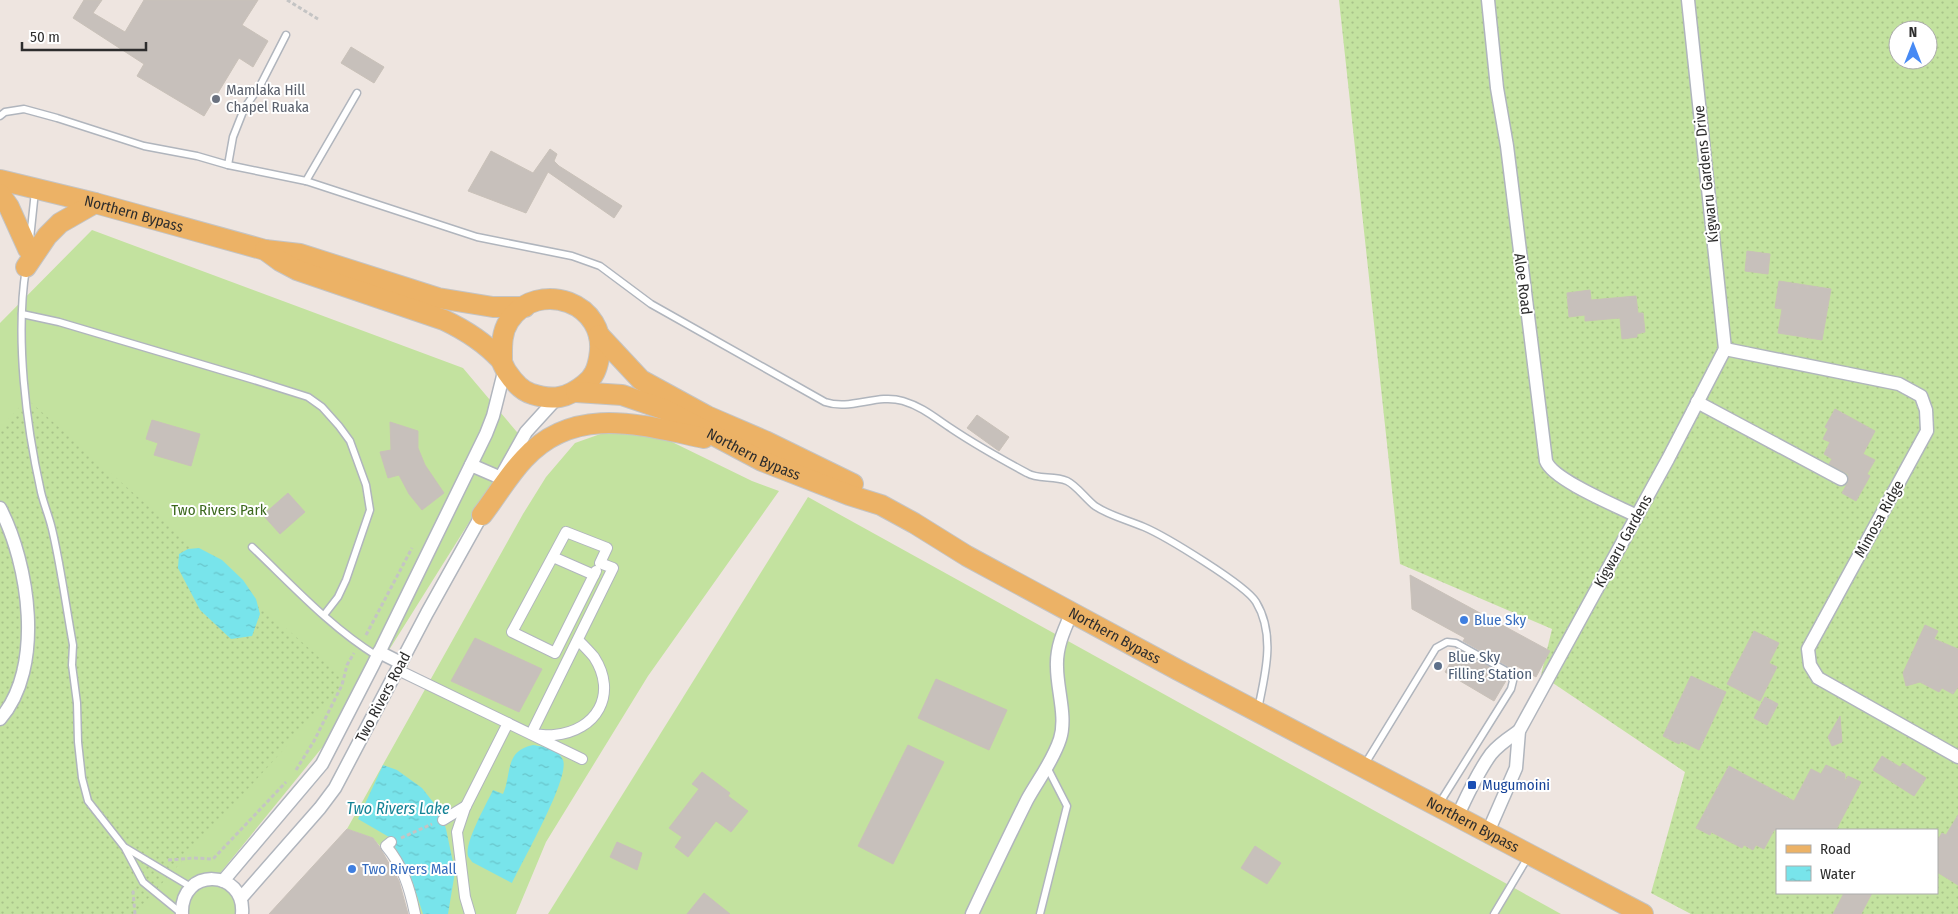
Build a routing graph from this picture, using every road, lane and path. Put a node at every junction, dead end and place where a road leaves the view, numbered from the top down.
1 (287, 0) edge
2 (1488, 0) edge
3 (1688, 0) edge
4 (318, 19) dead end
5 (286, 34) dead end
6 (357, 92) dead end
7 (0, 116) edge
8 (228, 165) junction
9 (0, 180) edge
10 (306, 181) junction
11 (36, 188) junction
12 (0, 194) edge
13 (95, 203) junction
14 (265, 250) junction
15 (27, 258) junction
16 (525, 307) junction
17 (22, 314) junction
18 (599, 335) junction
19 (1725, 349) junction
20 (503, 365) junction
21 (576, 392) junction
22 (557, 398) junction
23 (1697, 402) junction
24 (724, 442) junction
25 (471, 465) junction
26 (501, 478) junction
27 (1841, 478) dead end
28 (881, 505) junction
29 (0, 508) edge
30 (482, 515) junction
31 (1637, 516) junction
32 (417, 540) dead end
33 (252, 547) dead end
34 (552, 557) junction
35 (600, 563) junction
36 (594, 575) junction
37 (1072, 612) junction
38 (324, 615) junction
39 (578, 640) junction
40 (360, 645) junction
41 (378, 654) junction
42 (399, 666) junction
43 (1257, 711) junction
44 (0, 719) edge
45 (508, 723) junction
46 (1519, 731) junction
47 (531, 734) junction
48 (1958, 757) edge
49 (582, 759) dead end
50 (1046, 766) junction
51 (1363, 768) junction
52 (294, 773) dead end
53 (287, 780) dead end
54 (466, 806) junction
55 (1438, 807) junction
56 (1457, 818) junction
57 (443, 820) joint
58 (1488, 832) junction
59 (392, 842) joint
60 (125, 848) junction
61 (1530, 854) junction
62 (159, 867) junction
63 (223, 881) junction
64 (143, 882) junction
65 (191, 887) junction
66 (241, 898) junction
67 (135, 914) edge
68 (182, 914) edge
69 (242, 914) edge
70 (415, 914) edge
71 (470, 914) edge
72 (972, 914) edge
73 (1040, 914) edge
74 (1494, 914) edge
75 (1642, 914) edge

1 - 4 path
2 - 31 street, Aloe Road
3 - 19 street, Kigwaru Gardens Drive
5 - 8 lane
6 - 10 lane
7 - 8 lane
8 - 10 lane
9 - 11 main road, Northern Bypass
10 - 43 lane
11 - 13 main road, Northern Bypass
11 - 15 lane
12 - 15 main road
13 - 14 main road, Northern Bypass
13 - 15 main road
14 - 16 main road, Northern Bypass
14 - 20 main road, Northern Bypass
15 - 17 lane
16 - 18 main road, Northern Bypass
16 - 20 main road, Northern Bypass
17 - 38 lane
17 - 60 lane
18 - 21 main road, Northern Bypass
18 - 28 main road
19 - 23 street, Kigwaru Gardens
19 - 48 street, Mimosa Ridge
20 - 22 main road, Northern Bypass
20 - 25 street, Two Rivers Road
21 - 22 main road, Northern Bypass
21 - 24 main road, Northern Bypass
22 - 26 street, Two Rivers Road
23 - 27 street
23 - 31 street, Kigwaru Gardens
24 - 28 main road, Northern Bypass
24 - 30 main road
25 - 26 street
25 - 41 street, Two Rivers Road
26 - 30 street, Two Rivers Road
28 - 37 main road, Northern Bypass
29 - 44 street
30 - 42 street, Two Rivers Road
31 - 46 street, Kigwaru Gardens
32 - 40 path
33 - 38 lane
34 - 35 street
34 - 36 street
34 - 36 street
35 - 36 street
35 - 39 street
37 - 43 main road, Northern Bypass
37 - 50 street
38 - 40 lane
39 - 47 street
39 - 47 street
40 - 41 lane
40 - 52 path
41 - 42 street
41 - 63 street, Two Rivers Road
42 - 45 street
42 - 66 street, Two Rivers Road
43 - 51 main road, Northern Bypass
45 - 47 street
45 - 54 street
46 - 56 street, Kigwaru Gardens
46 - 58 street, Kigwaru Gardens
47 - 49 street
50 - 72 street
50 - 73 lane
51 - 55 main road, Northern Bypass
51 - 55 lane
53 - 62 path
54 - 57 street
54 - 71 street
55 - 56 main road, Northern Bypass
56 - 58 main road, Northern Bypass
57 - 59 path
58 - 61 main road, Northern Bypass
59 - 70 street
60 - 62 lane
60 - 64 lane
61 - 74 lane
61 - 75 main road, Northern Bypass
62 - 65 lane
63 - 65 street
63 - 66 street
64 - 67 path
64 - 68 lane
65 - 68 street
66 - 69 street

